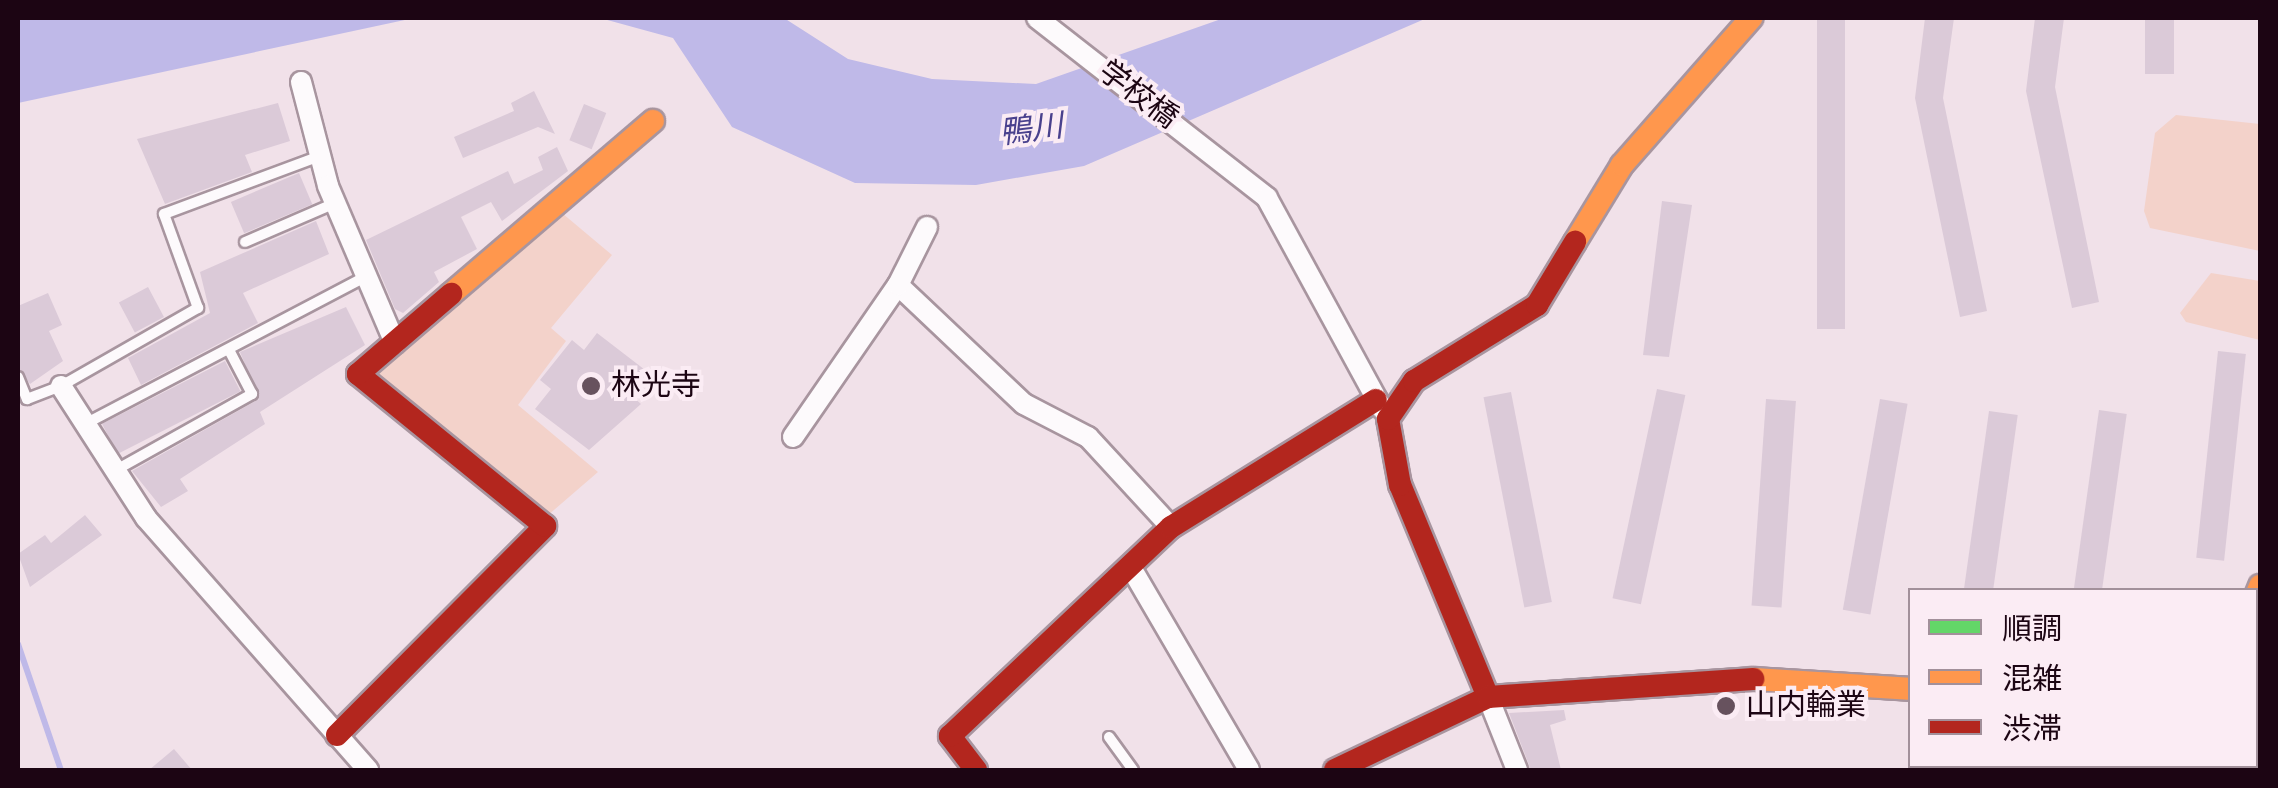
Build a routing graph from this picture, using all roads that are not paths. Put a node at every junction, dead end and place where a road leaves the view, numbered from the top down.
1 (1751, 18) edge
2 (1045, 24) edge
3 (301, 82) dead end
4 (654, 121) dead end
5 (320, 156) junction
6 (335, 203) junction
7 (926, 227) dead end
8 (245, 242) dead end
9 (363, 278) junction
10 (898, 284) junction
11 (395, 343) junction
12 (228, 350) junction
13 (18, 378) edge
14 (61, 386) junction
15 (1382, 410) junction
16 (84, 425) junction
17 (793, 436) dead end
18 (115, 471) junction
19 (1171, 527) junction
20 (1130, 566) junction
21 (1908, 689) edge
22 (1488, 696) junction
23 (337, 735) junction
24 (1109, 737) dead end
25 (368, 770) edge
26 (976, 770) edge
27 (1133, 770) edge
28 (1249, 770) edge
29 (1335, 770) edge
30 (1517, 770) edge

1 - 15 street
2 - 15 street, 学校橋
3 - 5 street
4 - 11 street
5 - 6 street
5 - 14 lane
6 - 8 lane
6 - 9 street
7 - 10 street
9 - 11 street
9 - 12 lane
10 - 17 street
10 - 19 street
11 - 23 street
12 - 16 lane
12 - 18 lane
13 - 14 lane
14 - 16 street
15 - 19 street
15 - 22 street
16 - 18 street
18 - 23 street
19 - 20 street
20 - 26 street
20 - 28 street
21 - 22 street
22 - 29 street
22 - 30 street
23 - 25 street
24 - 27 lane

